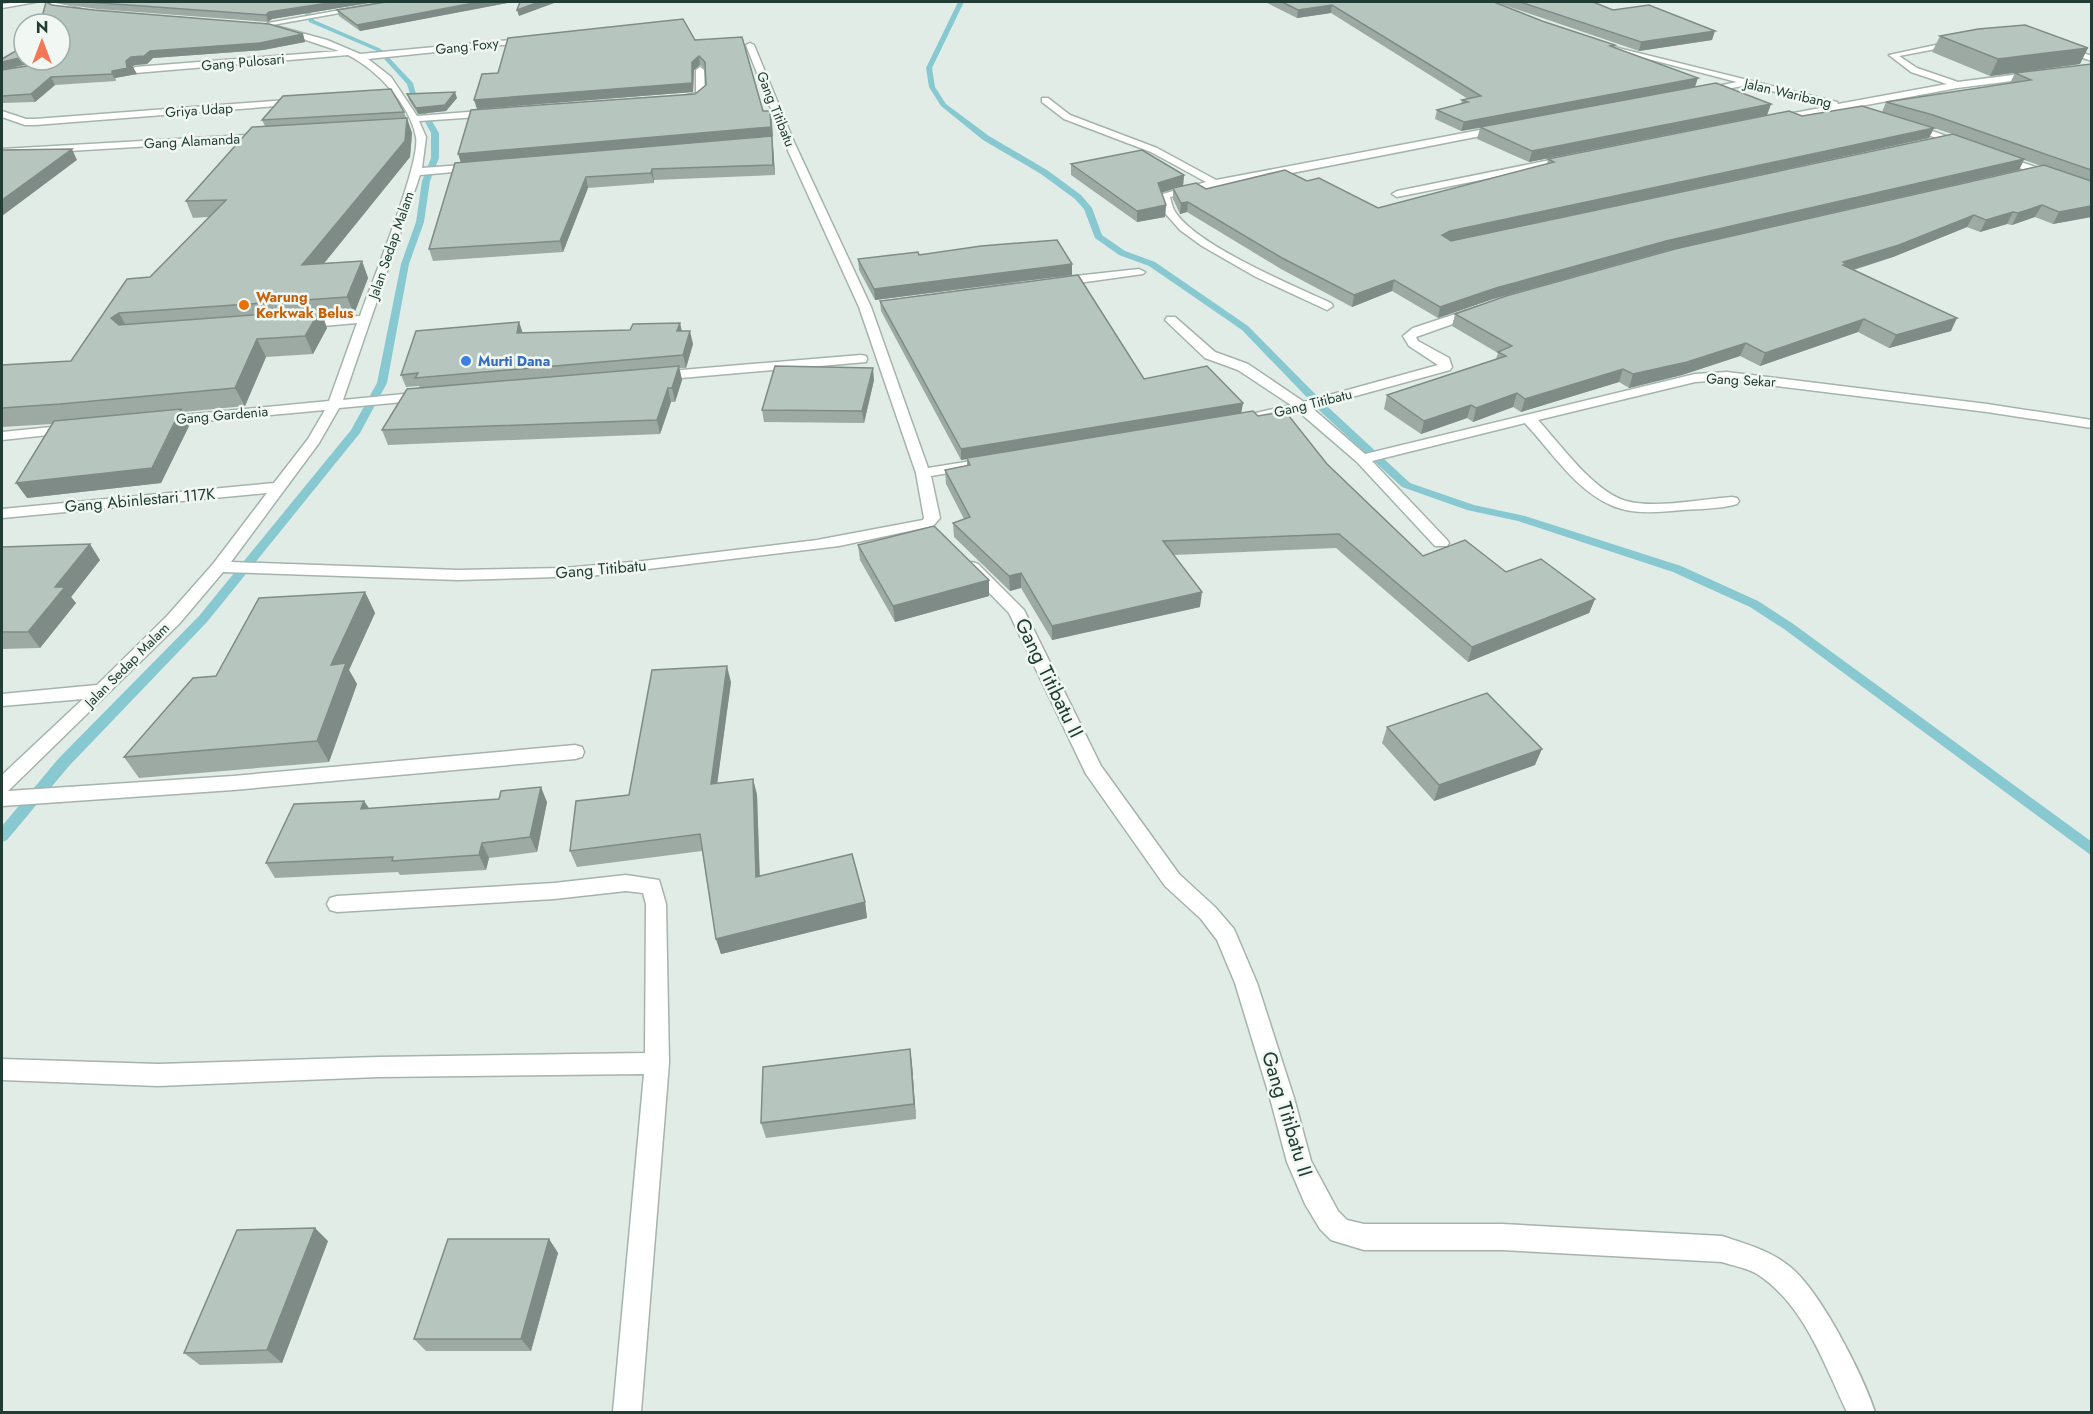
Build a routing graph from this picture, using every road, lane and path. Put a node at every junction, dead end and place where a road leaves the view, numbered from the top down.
1 (32, 2) edge
2 (397, 2) edge
3 (2, 6) edge
4 (55, 8) edge
5 (89, 12) edge
6 (540, 39) edge
7 (1974, 40) edge
8 (2048, 43) edge
9 (1596, 44) edge
10 (750, 45) dead end
11 (355, 55) junction
12 (2091, 59) edge
13 (135, 70) edge
14 (699, 70) edge
15 (2047, 74) edge
16 (1746, 83) junction
17 (1957, 85) junction
18 (1689, 94) edge
19 (678, 99) edge
20 (1045, 100) dead end
21 (316, 101) edge
22 (1839, 105) junction
23 (499, 112) edge
24 (2, 114) edge
25 (1871, 114) edge
26 (1761, 122) edge
27 (414, 123) junction
28 (1903, 123) edge
29 (1516, 127) edge
30 (275, 136) edge
31 (1947, 138) junction
32 (1930, 144) edge
33 (2, 152) edge
34 (1573, 159) edge
35 (487, 166) edge
36 (425, 171) junction
37 (2038, 171) junction
38 (2017, 177) edge
39 (1215, 183) junction
40 (2091, 190) edge
41 (1397, 194) dead end
42 (1139, 272) dead end
43 (1048, 283) edge
44 (1327, 306) dead end
45 (1488, 308) edge
46 (364, 319) junction
47 (1171, 320) dead end
48 (288, 325) edge
49 (861, 359) dead end
50 (642, 378) edge
51 (436, 395) edge
52 (335, 404) junction
53 (1306, 405) junction
54 (1529, 419) junction
55 (1236, 421) edge
56 (144, 422) edge
57 (2091, 424) edge
58 (85, 428) edge
59 (2, 436) edge
60 (1370, 457) junction
61 (1001, 460) edge
62 (923, 473) junction
63 (279, 487) junction
64 (1732, 501) dead end
65 (2, 513) edge
66 (944, 539) junction
67 (1441, 543) dead end
68 (219, 567) junction
69 (102, 691) junction
70 (2, 700) edge
71 (575, 752) dead end
72 (6, 795) edge
73 (337, 903) dead end
74 (657, 1063) junction
75 (2, 1070) edge
76 (627, 1413) edge
77 (1861, 1413) edge

1 - 3 street
2 - 11 street
4 - 5 street
6 - 11 street, Gang Foxy
7 - 17 street
8 - 12 street
9 - 16 street, Jalan Waribang
10 - 62 street, Gang Titibatu
11 - 13 street, Gang Pulosari
11 - 27 street
14 - 19 street
15 - 17 street
16 - 18 street
16 - 22 street, Jalan Waribang
17 - 22 street
20 - 39 street
21 - 24 street, Griya Udap
22 - 25 street, Jalan Waribang
22 - 26 street
23 - 27 street
27 - 36 street, Jalan Sedap Malam
28 - 31 street
29 - 39 street
30 - 33 street, Gang Alamanda
31 - 32 street
31 - 37 street
34 - 41 street
35 - 36 street
36 - 46 street, Jalan Sedap Malam
37 - 38 street
37 - 40 street
39 - 44 street
42 - 43 street
45 - 53 street, Gang Titibatu
46 - 48 street
46 - 52 street, Jalan Sedap Malam
47 - 53 street
49 - 50 street
51 - 52 street, Gang Gardenia
52 - 56 street, Gang Gardenia
52 - 63 street, Jalan Sedap Malam
53 - 55 street, Gang Titibatu
53 - 60 street
54 - 57 street, Gang Sekar
54 - 60 street, Gang Sekar
54 - 64 street
58 - 59 street
60 - 67 street
61 - 62 street
62 - 66 street, Gang Titibatu
63 - 65 street, Gang Abinlestari 117K
63 - 68 street, Jalan Sedap Malam
66 - 68 street, Gang Titibatu
66 - 77 street, Gang Titibatu II
68 - 69 street, Jalan Sedap Malam
69 - 70 street
69 - 72 street, Jalan Sedap Malam
71 - 72 street
73 - 74 street
74 - 75 street
74 - 76 street

